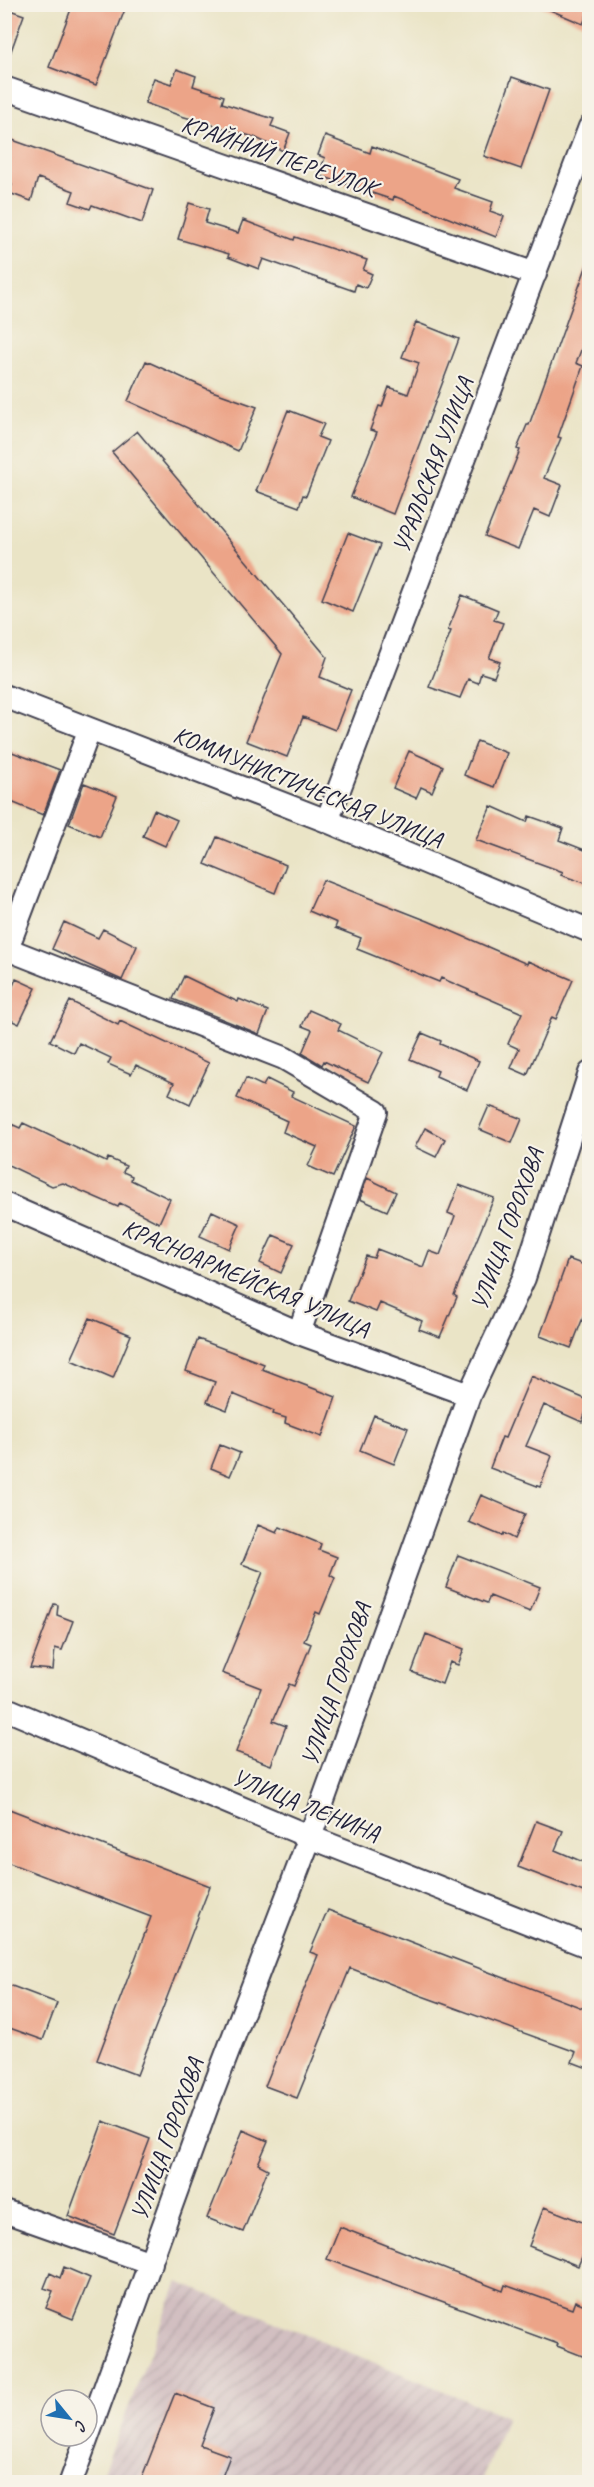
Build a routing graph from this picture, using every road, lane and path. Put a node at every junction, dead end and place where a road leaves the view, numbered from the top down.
1 (4, 88) edge
2 (590, 127) edge
3 (535, 274) junction
4 (4, 696) edge
5 (89, 730) junction
6 (327, 821) junction
7 (590, 931) edge
8 (590, 1073) edge
9 (4, 1204) edge
10 (299, 1333) junction
11 (469, 1395) junction
12 (4, 1708) edge
13 (310, 1837) junction
14 (588, 1941) edge
15 (4, 2211) edge
16 (151, 2263) junction
17 (71, 2482) edge

1 - 3 street, КРАЙНИЙ ПЕРЕУЛОК
2 - 3 street, УРАЛЬСКАЯ УЛИЦА
3 - 6 street, УРАЛЬСКАЯ УЛИЦА
4 - 5 street, КОММУНИСТИЧЕСКАЯ УЛИЦА
5 - 6 street, КОММУНИСТИЧЕСКАЯ УЛИЦА
5 - 10 street
6 - 7 street, КОММУНИСТИЧЕСКАЯ УЛИЦА
8 - 11 street, УЛИЦА ГОРОХОВА
9 - 10 street, КРАСНОАРМЕЙСКАЯ УЛИЦА
10 - 11 street, КРАСНОАРМЕЙСКАЯ УЛИЦА
11 - 13 street, УЛИЦА ГОРОХОВА
12 - 13 street, УЛИЦА ЛЕНИНА
13 - 14 street, УЛИЦА ЛЕНИНА
13 - 16 street, УЛИЦА ГОРОХОВА
15 - 16 street
16 - 17 street, УЛИЦА ГОРОХОВА

